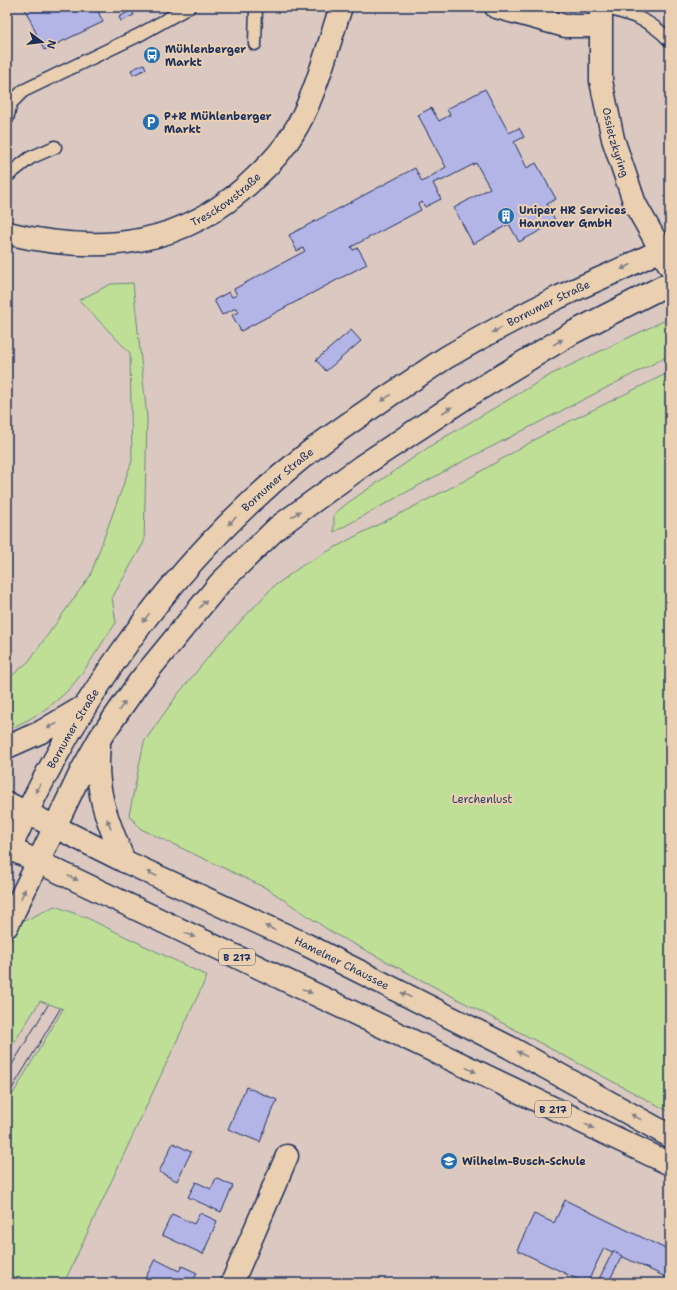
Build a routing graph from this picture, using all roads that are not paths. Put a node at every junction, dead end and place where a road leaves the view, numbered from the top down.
1 (189, 7) edge
2 (256, 7) edge
3 (340, 7) edge
4 (496, 7) edge
5 (601, 13) edge
6 (670, 41) edge
7 (255, 44) dead end
8 (7, 119) edge
9 (55, 147) dead end
10 (7, 176) edge
11 (7, 233) edge
12 (667, 254) edge
13 (670, 283) edge
14 (85, 706) junction
15 (100, 738) junction
16 (7, 747) edge
17 (16, 808) edge
18 (54, 827) junction
19 (8, 851) edge
20 (124, 861) junction
21 (38, 862) junction
22 (7, 926) edge
23 (670, 1136) edge
24 (287, 1156) dead end
25 (670, 1164) edge
26 (232, 1283) edge

1 - 8 lane
2 - 7 lane
3 - 11 main road, Tresckowstraße
4 - 5 main road
5 - 6 lane
5 - 12 main road, Ossietzkyring
9 - 10 lane
12 -> 14 main road, Bornumer Straße
15 -> 13 main road
14 -> 16 main road
14 -> 17 main road, Bornumer Straße
15 - 18 main road
20 -> 15 main road
17 - 18 main road, Hamelner Chaussee
17 - 19 main road, Bornumer Straße
18 - 20 main road, Hamelner Chaussee
18 - 21 main road
19 - 21 main road, B 217
23 -> 20 main road, Hamelner Chaussee
22 -> 21 main road
21 -> 25 main road, B 217
24 - 26 main road

